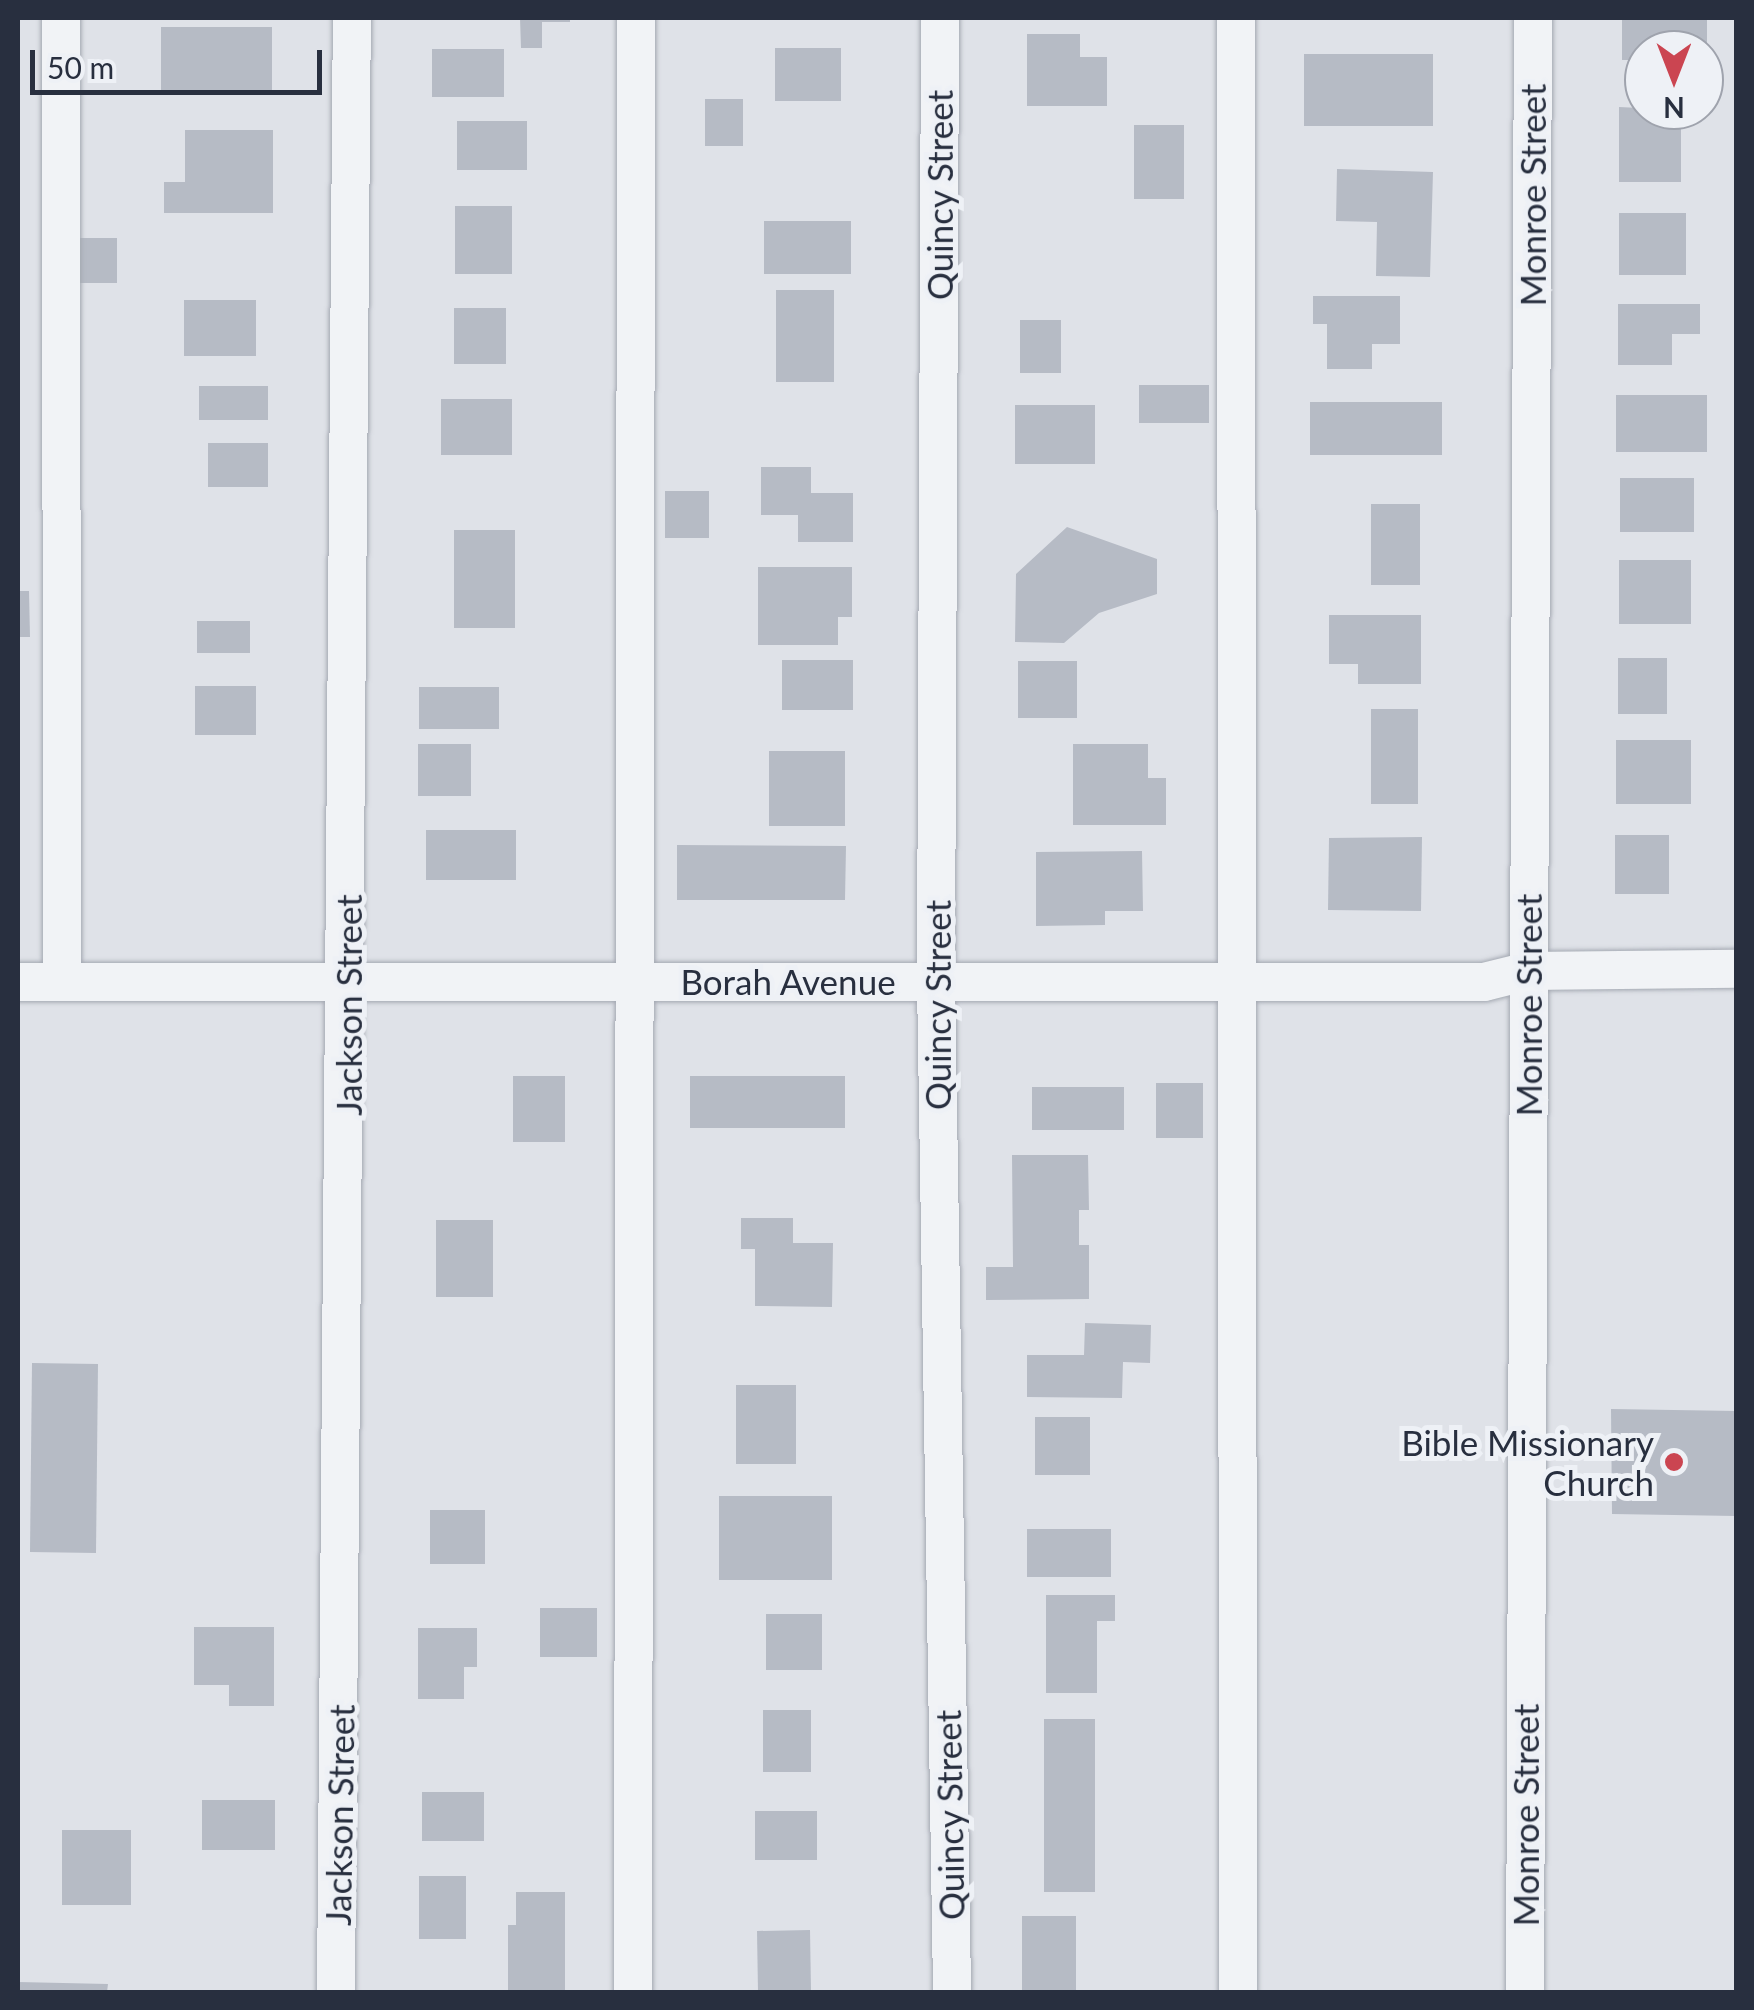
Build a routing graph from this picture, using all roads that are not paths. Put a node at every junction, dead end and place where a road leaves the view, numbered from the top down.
1 (62, 18) edge
2 (352, 18) edge
3 (636, 18) edge
4 (940, 18) edge
5 (1236, 18) edge
6 (1533, 18) edge
7 (1736, 969) edge
8 (1528, 971) junction
9 (639, 981) junction
10 (936, 981) junction
11 (1237, 981) junction
12 (18, 982) edge
13 (62, 982) junction
14 (349, 982) junction
15 (336, 1992) edge
16 (633, 1992) edge
17 (952, 1992) edge
18 (1238, 1992) edge
19 (1525, 1992) edge

1 - 13 street
2 - 14 street, Jackson Street
3 - 9 street
4 - 10 street, Quincy Street
5 - 11 street
6 - 8 street, Monroe Street
7 - 8 street, Borah Avenue
8 - 11 street, Borah Avenue
8 - 19 street, Monroe Street
9 - 10 street, Borah Avenue
9 - 14 street, Borah Avenue
9 - 16 street
10 - 11 street, Borah Avenue
10 - 17 street, Quincy Street
11 - 18 street
12 - 13 street, Borah Avenue
13 - 14 street, Borah Avenue
14 - 15 street, Jackson Street

